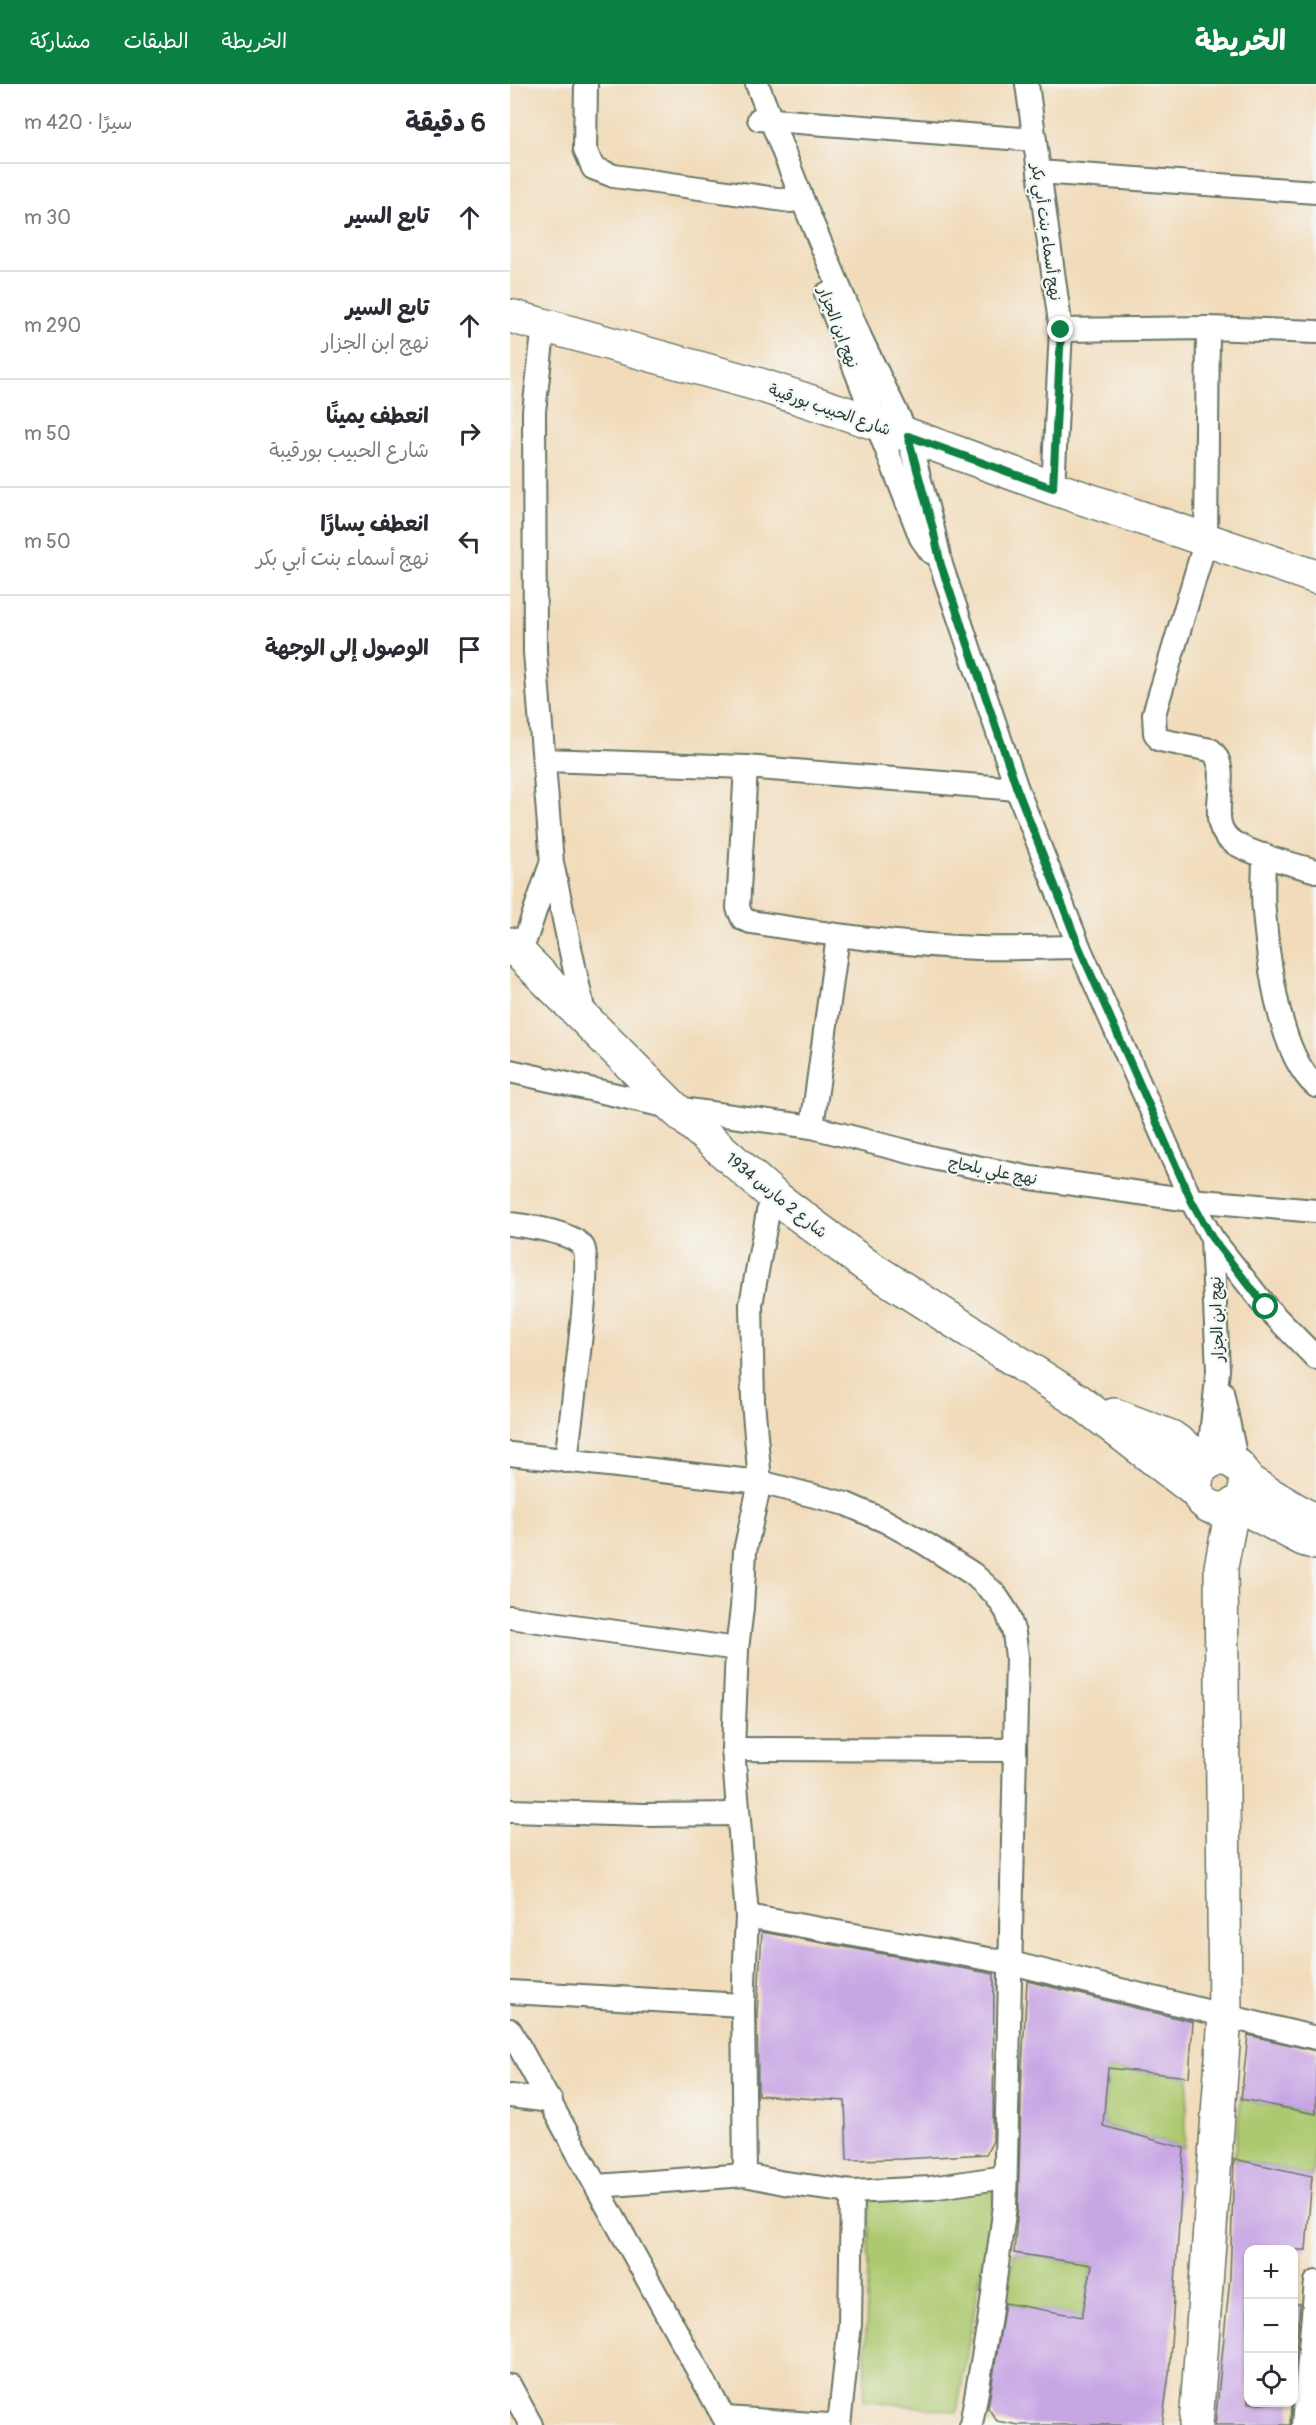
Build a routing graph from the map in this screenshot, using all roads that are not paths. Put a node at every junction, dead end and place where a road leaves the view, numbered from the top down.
1 (586, 84) edge
2 (745, 84) edge
3 (757, 84) edge
4 (1027, 84) edge
5 (764, 118) junction
6 (1035, 140) junction
7 (1039, 172) junction
8 (1316, 192) edge
9 (796, 200) junction
10 (510, 316) edge
11 (544, 325) junction
12 (1208, 328) junction
13 (1061, 330) junction
14 (1316, 332) edge
15 (875, 423) junction
16 (908, 436) junction
17 (1053, 488) junction
18 (1206, 540) junction
19 (941, 565) junction
20 (1316, 577) edge
21 (544, 760) junction
22 (746, 767) junction
23 (1017, 789) junction
24 (1264, 855) junction
25 (552, 863) junction
26 (1316, 871) edge
27 (838, 936) junction
28 (1079, 947) junction
29 (515, 950) edge
30 (585, 1021) junction
31 (510, 1071) edge
32 (1316, 1086) edge
33 (674, 1108) junction
34 (812, 1127) junction
35 (775, 1197) junction
36 (1191, 1200) junction
37 (1316, 1211) edge
38 (510, 1224) edge
39 (1212, 1238) junction
40 (1316, 1358) edge
41 (510, 1454) edge
42 (566, 1461) junction
43 (760, 1482) junction
44 (1223, 1487) junction
45 (1316, 1522) edge
46 (1316, 1543) edge
47 (510, 1617) edge
48 (737, 1649) junction
49 (733, 1749) junction
50 (1015, 1750) junction
51 (510, 1811) edge
52 (737, 1814) junction
53 (747, 1916) junction
54 (1011, 1963) junction
55 (510, 1992) edge
56 (743, 2006) junction
57 (1225, 2016) junction
58 (510, 2030) edge
59 (1316, 2038) edge
60 (510, 2096) edge
61 (551, 2101) junction
62 (745, 2175) junction
63 (1005, 2177) junction
64 (597, 2186) junction
65 (852, 2192) junction
66 (1316, 2282) edge
67 (510, 2386) edge
68 (727, 2422) edge
69 (531, 2425) edge
70 (828, 2425) edge
71 (839, 2425) edge
72 (971, 2425) edge
73 (1196, 2425) edge
74 (1303, 2425) edge

1 - 9 street
2 - 5 street, نهج ابن الجزار
3 - 5 street, نهج ابن الجزار
4 - 6 street, نهج أسماء بنت أبي بكر
5 - 6 street
5 - 9 street, نهج ابن الجزار
6 - 7 street, نهج أسماء بنت أبي بكر
7 - 8 street
7 - 13 street, نهج أسماء بنت أبي بكر
9 - 15 street, نهج ابن الجزار
9 - 16 street, نهج ابن الجزار
10 - 11 street, شارع الحبيب بورقيبة
11 - 15 street, شارع الحبيب بورقيبة
11 - 21 street
12 - 13 street
12 - 14 street
12 - 18 street
13 - 17 street, نهج أسماء بنت أبي بكر
15 - 16 street, شارع الحبيب بورقيبة
15 - 19 street, نهج ابن الجزار
16 - 17 street, شارع الحبيب بورقيبة
16 - 19 street, نهج ابن الجزار
17 - 18 street, شارع الحبيب بورقيبة
18 - 20 street, شارع الحبيب بورقيبة
18 - 24 street
19 - 23 street, نهج ابن الجزار
21 - 22 street
21 - 25 street
22 - 23 street
22 - 27 street
23 - 28 street, نهج ابن الجزار
24 - 26 street
24 - 32 street
25 - 29 street
25 - 30 street
27 - 28 street
27 - 34 street
28 - 36 street, نهج ابن الجزار
29 - 30 street, شارع 2 مارس 1934
30 - 33 street, شارع 2 مارس 1934
31 - 33 street, نهج علي بلحاج
33 - 34 street, نهج علي بلحاج
33 - 35 street, شارع 2 مارس 1934
34 - 36 street, نهج علي بلحاج
35 - 43 street
35 - 44 street, شارع 2 مارس 1934
36 - 37 street, نهج علي بلحاج
36 - 39 street, نهج ابن الجزار
38 - 42 street
39 - 40 street
39 - 44 street, نهج ابن الجزار
41 - 42 street
42 - 43 street
43 - 48 street
43 - 50 street
44 - 45 street, شارع 2 مارس 1934
44 - 46 street, شارع 2 مارس 1934
44 - 57 street
47 - 48 street
48 - 49 street
49 - 50 street
49 - 52 street
50 - 54 street
51 - 52 street
52 - 53 street
53 - 54 street
53 - 56 street
54 - 57 street
54 - 63 street
55 - 56 street
56 - 62 street
57 - 59 street
57 - 73 street
58 - 61 street
60 - 61 street
61 - 64 street
62 - 64 street
62 - 65 street
63 - 65 street
63 - 72 street
64 - 68 street
65 - 71 street
66 - 74 street
67 - 69 street
68 - 70 street

